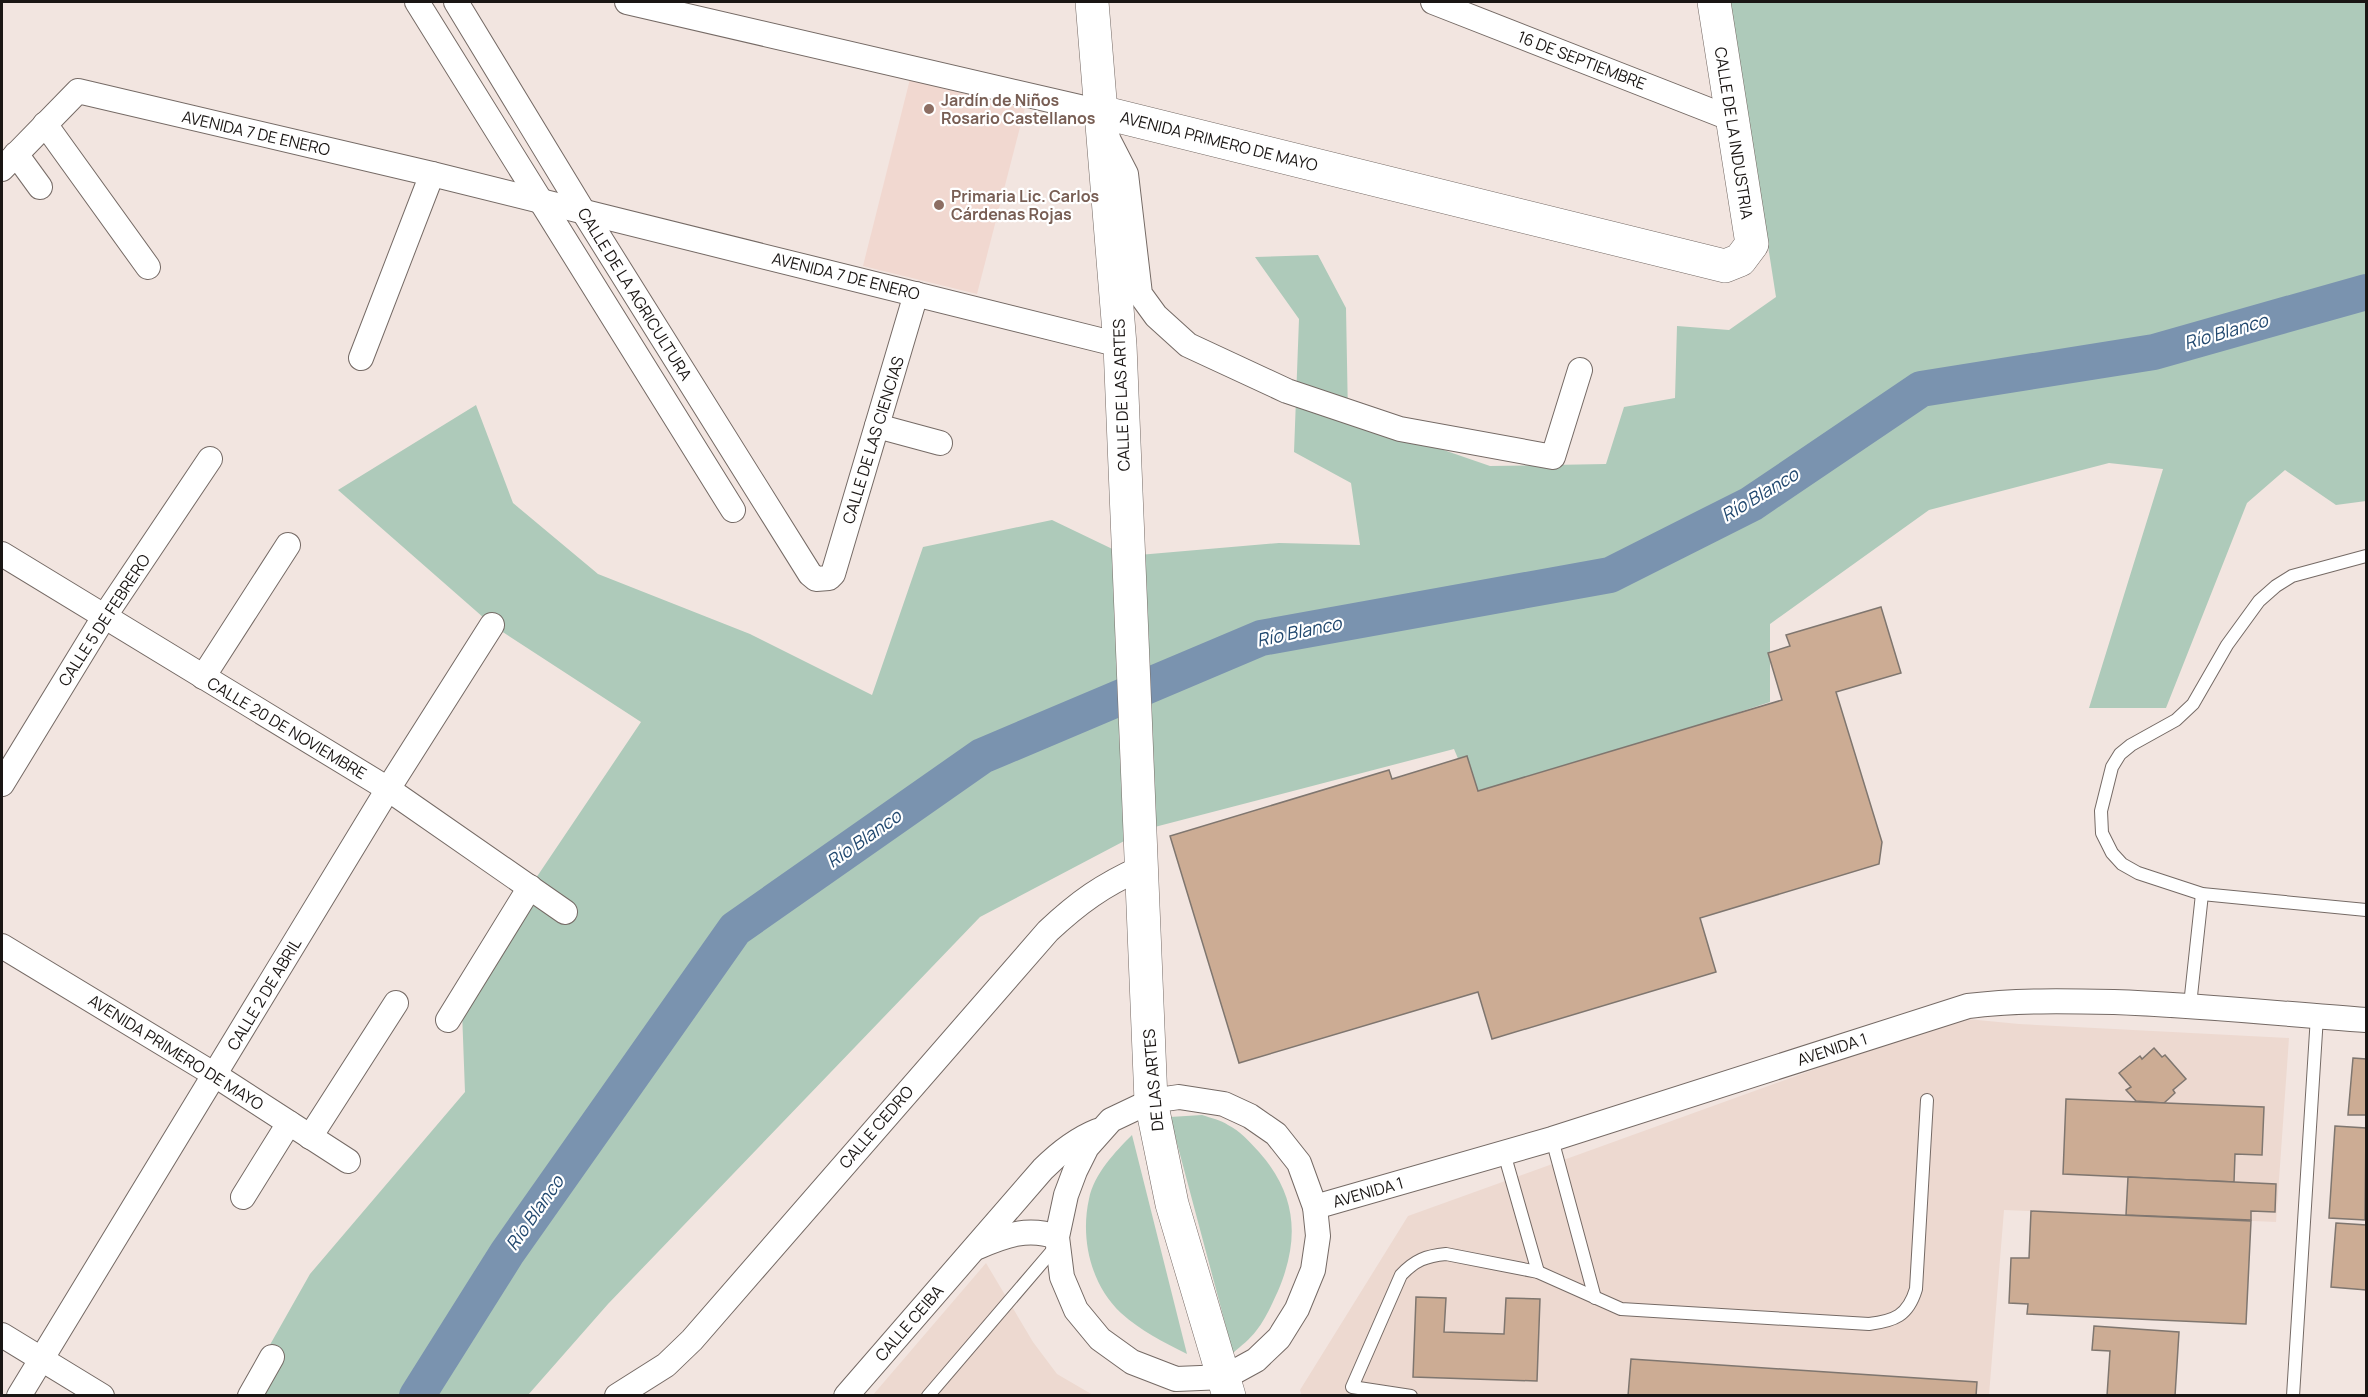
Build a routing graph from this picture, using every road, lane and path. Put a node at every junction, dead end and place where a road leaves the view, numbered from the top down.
1 (417, 2) edge
2 (456, 2) edge
3 (627, 2) edge
4 (1092, 2) edge
5 (1433, 2) edge
6 (1714, 2) edge
7 (1732, 119) junction
8 (1102, 121) junction
9 (45, 124) junction
10 (9, 161) edge
11 (432, 174) junction
12 (40, 187) dead end
13 (562, 206) junction
14 (1740, 260) joint
15 (148, 267) dead end
16 (916, 294) junction
17 (1120, 345) junction
18 (361, 358) dead end
19 (1580, 370) dead end
20 (877, 426) junction
21 (940, 443) dead end
22 (210, 459) dead end
23 (733, 510) dead end
24 (288, 545) dead end
25 (2, 554) edge
26 (2367, 556) edge
27 (822, 580) joint
28 (104, 617) junction
29 (492, 626) dead end
30 (203, 677) junction
31 (2, 784) edge
32 (388, 789) junction
33 (1138, 790) joint
34 (1141, 868) junction
35 (530, 887) junction
36 (2202, 894) junction
37 (2367, 910) edge
38 (565, 912) dead end
39 (2, 946) edge
40 (396, 1003) dead end
41 (2190, 1005) junction
42 (2317, 1016) junction
43 (448, 1020) dead end
44 (2367, 1020) edge
45 (215, 1075) junction
46 (1927, 1100) dead end
47 (1151, 1101) junction
48 (289, 1123) junction
49 (1103, 1128) junction
50 (310, 1137) junction
51 (1552, 1139) junction
52 (1504, 1154) junction
53 (348, 1161) dead end
54 (243, 1197) dead end
55 (1315, 1208) junction
56 (1058, 1241) junction
57 (971, 1251) junction
58 (1538, 1272) junction
59 (1595, 1298) junction
60 (2, 1335) edge
61 (272, 1357) dead end
62 (42, 1359) junction
63 (1227, 1386) edge
64 (1352, 1391) edge
65 (19, 1395) edge
66 (102, 1395) edge
67 (250, 1395) edge
68 (617, 1395) edge
69 (846, 1395) edge
70 (928, 1395) edge
71 (1411, 1395) edge
72 (2293, 1395) edge

1 - 13 street, CALLE DE LA AGRICULTURA
2 - 13 street, CALLE DE LA AGRICULTURA
3 - 8 street, AVENIDA PRIMERO DE MAYO
4 - 8 street, CALLE DE LAS ARTES
5 - 7 street, 16 DE SEPTIEMBRE
6 - 7 street, CALLE DE LA INDUSTRIA
7 - 14 street, CALLE DE LA INDUSTRIA
8 - 14 street, AVENIDA PRIMERO DE MAYO
8 - 17 street, CALLE DE LAS ARTES
8 - 19 street
9 - 10 street, AVENIDA 7 DE ENERO
9 - 11 street, AVENIDA 7 DE ENERO
9 - 15 street
10 - 12 street
11 - 13 street, AVENIDA 7 DE ENERO
11 - 18 street
13 - 16 street, AVENIDA 7 DE ENERO
13 - 23 street, CALLE DE LA AGRICULTURA
13 - 27 street, CALLE DE LA AGRICULTURA
16 - 17 street, AVENIDA 7 DE ENERO
16 - 20 street, CALLE DE LAS CIENCIAS
17 - 33 street, CALLE DE LAS ARTES
20 - 21 street
20 - 27 street, CALLE DE LAS CIENCIAS
22 - 28 street, CALLE 5 DE FEBRERO
24 - 30 street
25 - 28 street, CALLE 20 DE NOVIEMBRE
26 - 36 lane
28 - 30 street, CALLE 20 DE NOVIEMBRE
28 - 31 street, CALLE 5 DE FEBRERO
29 - 32 street, CALLE 2 DE ABRIL
30 - 32 street, CALLE 20 DE NOVIEMBRE
32 - 35 street, CALLE 20 DE NOVIEMBRE
32 - 45 street, CALLE 2 DE ABRIL
33 - 34 street, DE LAS ARTES
34 - 47 street, DE LAS ARTES
34 - 68 street, CALLE CEDRO
35 - 38 street, CALLE 20 DE NOVIEMBRE
35 - 43 street
36 - 37 lane
36 - 41 lane
39 - 45 street, AVENIDA PRIMERO DE MAYO
40 - 50 street
41 - 42 street, AVENIDA 1
41 - 51 street, AVENIDA 1
42 - 44 street, AVENIDA 1
42 - 72 lane
45 - 48 street, AVENIDA PRIMERO DE MAYO
45 - 62 street, CALLE 2 DE ABRIL
46 - 59 lane
47 - 49 street
47 - 55 street
47 - 63 street, DE LAS ARTES
48 - 50 street, AVENIDA PRIMERO DE MAYO
48 - 54 street
49 - 56 street
49 - 57 street, CALLE CEIBA
50 - 53 street, AVENIDA PRIMERO DE MAYO
51 - 52 street, AVENIDA 1
51 - 59 lane
52 - 55 street, AVENIDA 1
52 - 58 lane
55 - 63 street
56 - 57 street, CALLE CEIBA
56 - 63 street
56 - 70 lane
57 - 69 street, CALLE CEIBA
58 - 59 lane
58 - 64 lane
60 - 62 street
61 - 67 street
62 - 65 street, CALLE 2 DE ABRIL
62 - 66 street
64 - 71 lane

